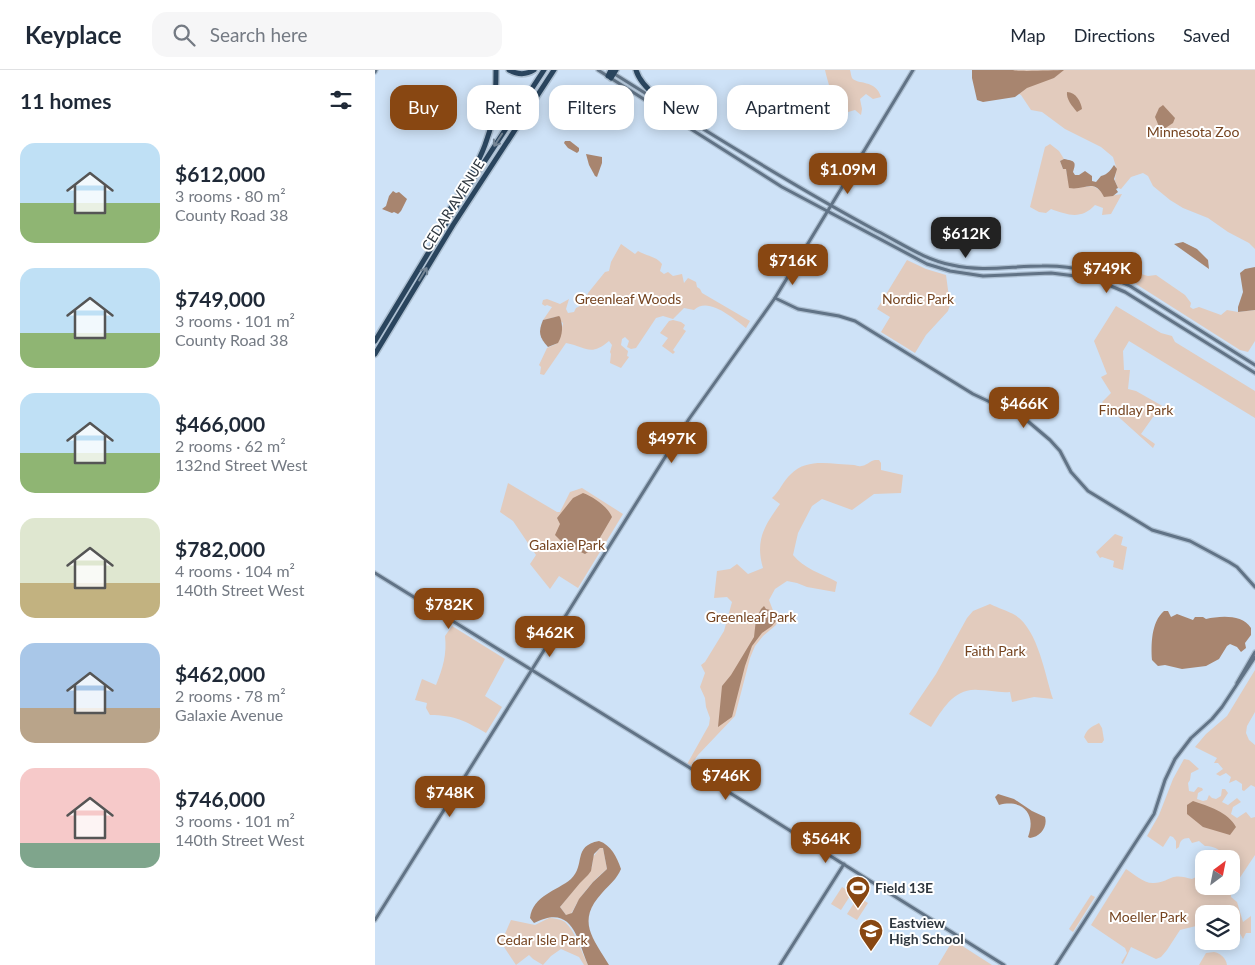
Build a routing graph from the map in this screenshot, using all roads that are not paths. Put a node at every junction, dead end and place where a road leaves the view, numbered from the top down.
1 (496, 70) edge
2 (509, 70) edge
3 (534, 70) edge
4 (544, 70) edge
5 (554, 70) edge
6 (598, 70) edge
7 (636, 70) edge
8 (913, 70) edge
9 (611, 73) edge
10 (644, 85) edge
11 (644, 93) edge
12 (704, 130) edge
13 (831, 206) junction
14 (827, 212) junction
15 (425, 255) junction
16 (775, 298) junction
17 (375, 341) edge
18 (375, 354) edge
19 (1249, 361) junction
20 (1255, 365) edge
21 (1246, 368) junction
22 (1255, 373) edge
23 (375, 574) edge
24 (1255, 588) edge
25 (1255, 652) edge
26 (1255, 657) edge
27 (532, 670) junction
28 (1238, 682) junction
29 (844, 864) junction
30 (375, 920) edge
31 (780, 965) edge
32 (1004, 965) edge
33 (1056, 965) edge

1 - 15 highway
2 - 3 highway
4 -> 15 highway, CEDAR AVENUE
18 -> 5 highway, CEDAR AVENUE
6 - 9 street
7 - 10 highway
8 - 13 street
9 - 11 street
9 - 14 street
12 - 13 street
13 - 14 street
13 - 19 street
14 - 16 street
14 - 21 street
15 - 17 highway, CEDAR AVENUE
16 - 24 street
16 - 27 street
19 - 20 street
19 - 21 street
21 - 22 street
23 - 27 street
25 - 28 street
26 - 28 street
27 - 29 street
27 - 30 street
28 - 33 street
29 - 31 street
29 - 32 street

